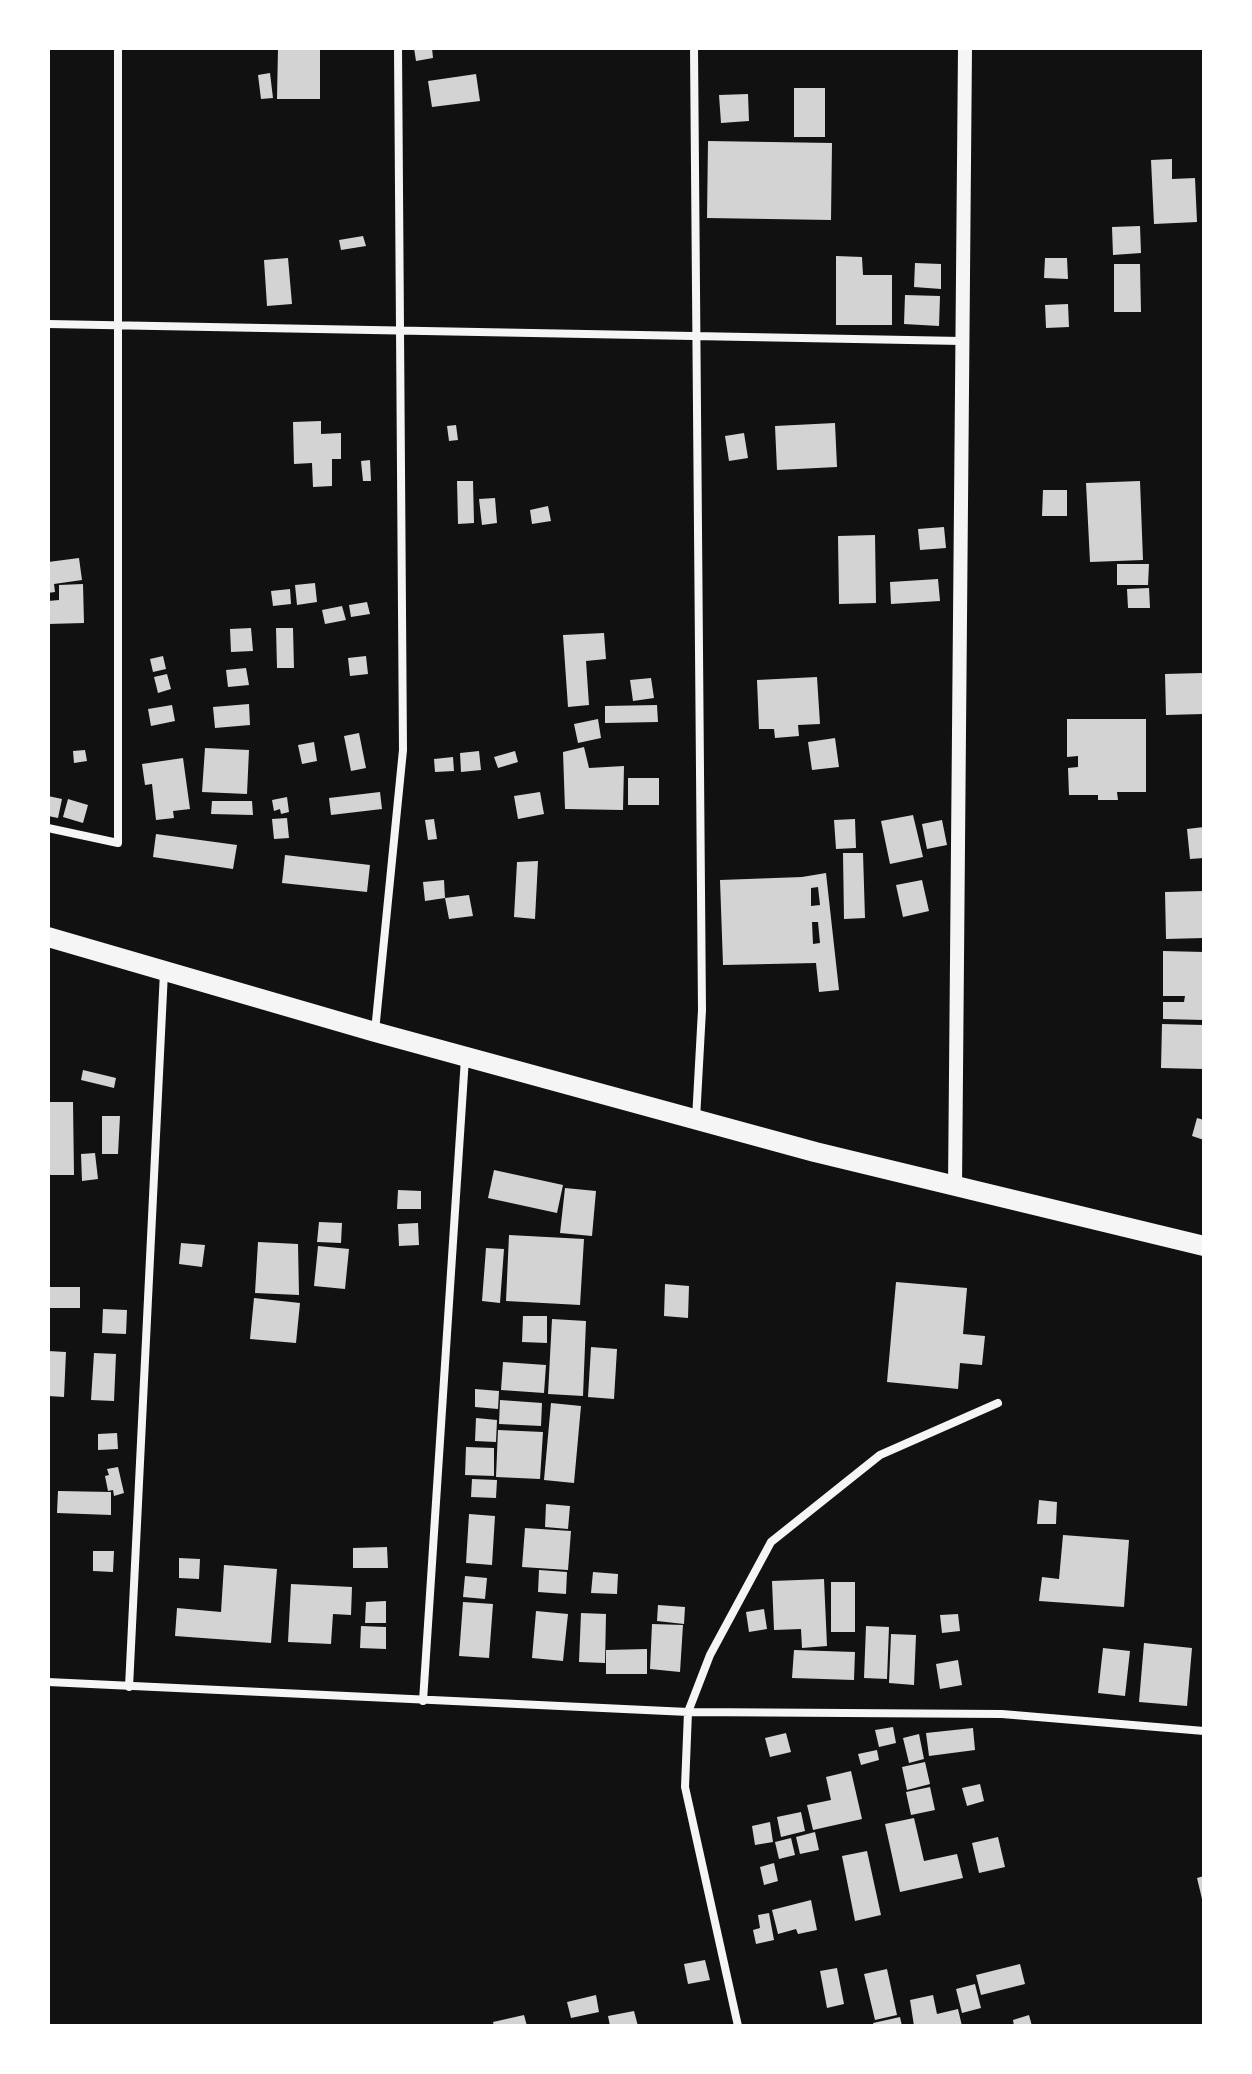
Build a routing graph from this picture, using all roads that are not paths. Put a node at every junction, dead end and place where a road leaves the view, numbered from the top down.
1 (118, 48) edge
2 (398, 48) edge
3 (694, 48) edge
4 (965, 48) edge
5 (48, 324) edge
6 (120, 326) junction
7 (400, 331) junction
8 (697, 336) junction
9 (962, 341) junction
10 (48, 828) edge
11 (48, 937) edge
12 (164, 971) junction
13 (375, 1032) junction
14 (465, 1057) junction
15 (696, 1120) junction
16 (955, 1186) junction
17 (1204, 1246) edge
18 (998, 1403) dead end
19 (48, 1682) edge
20 (129, 1687) junction
21 (423, 1701) junction
22 (688, 1712) junction
23 (1204, 1731) edge
24 (738, 2026) edge

1 - 6 street
2 - 7 street
3 - 8 street
4 - 9 street
5 - 6 street
6 - 7 street
6 - 10 street
7 - 8 street
7 - 13 street
8 - 9 street
8 - 15 street
9 - 16 street
11 - 12 main road
12 - 13 main road
12 - 20 street
13 - 14 main road
14 - 15 main road
14 - 21 street
15 - 16 main road
16 - 17 main road
18 - 22 street
19 - 20 street
20 - 21 street
21 - 22 street
22 - 23 street
22 - 24 street

